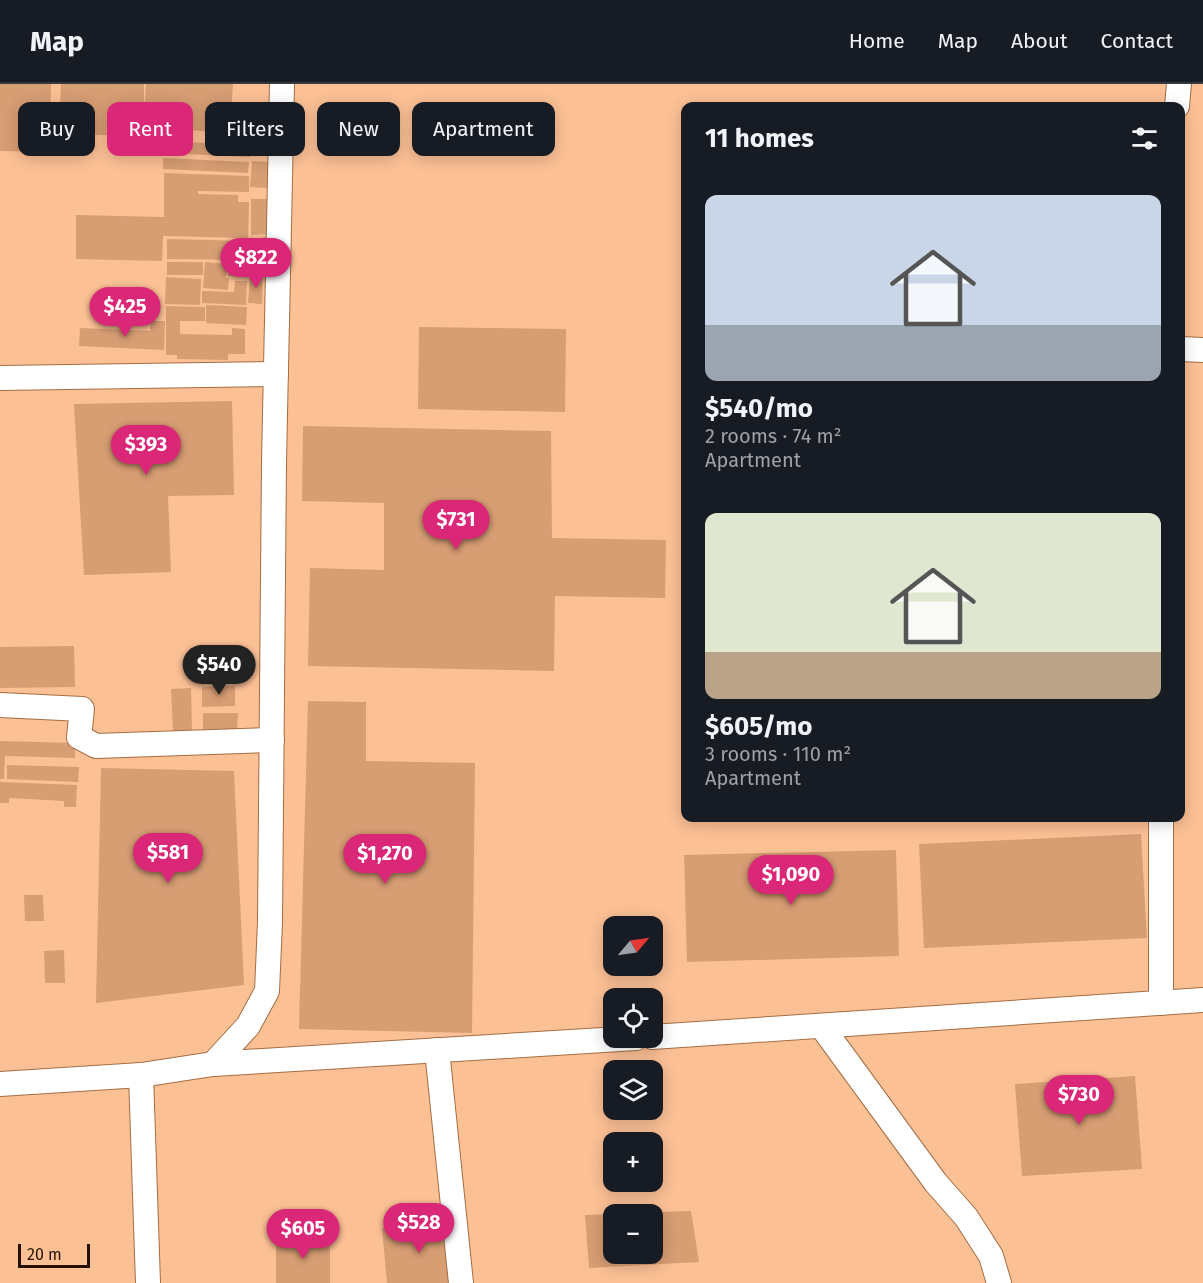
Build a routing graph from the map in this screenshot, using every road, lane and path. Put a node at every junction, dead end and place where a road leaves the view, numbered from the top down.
1 (282, 84) edge
2 (1179, 84) edge
3 (1178, 102) edge
4 (1185, 349) edge
5 (1203, 350) edge
6 (276, 374) junction
7 (0, 378) edge
8 (0, 705) edge
9 (272, 740) junction
10 (1161, 822) edge
11 (1203, 1000) edge
12 (1161, 1003) junction
13 (822, 1027) junction
14 (663, 1036) edge
15 (603, 1040) edge
16 (436, 1050) junction
17 (213, 1064) junction
18 (141, 1075) junction
19 (0, 1084) edge
20 (148, 1283) edge
21 (461, 1283) edge
22 (999, 1283) edge

1 - 6 street
2 - 3 street
4 - 5 street
6 - 7 street
6 - 9 street
8 - 9 street
9 - 17 street
10 - 12 street
11 - 12 street
12 - 13 street
13 - 14 street
13 - 22 street
15 - 16 street
16 - 17 street
16 - 21 street
17 - 18 street
18 - 19 street
18 - 20 street

